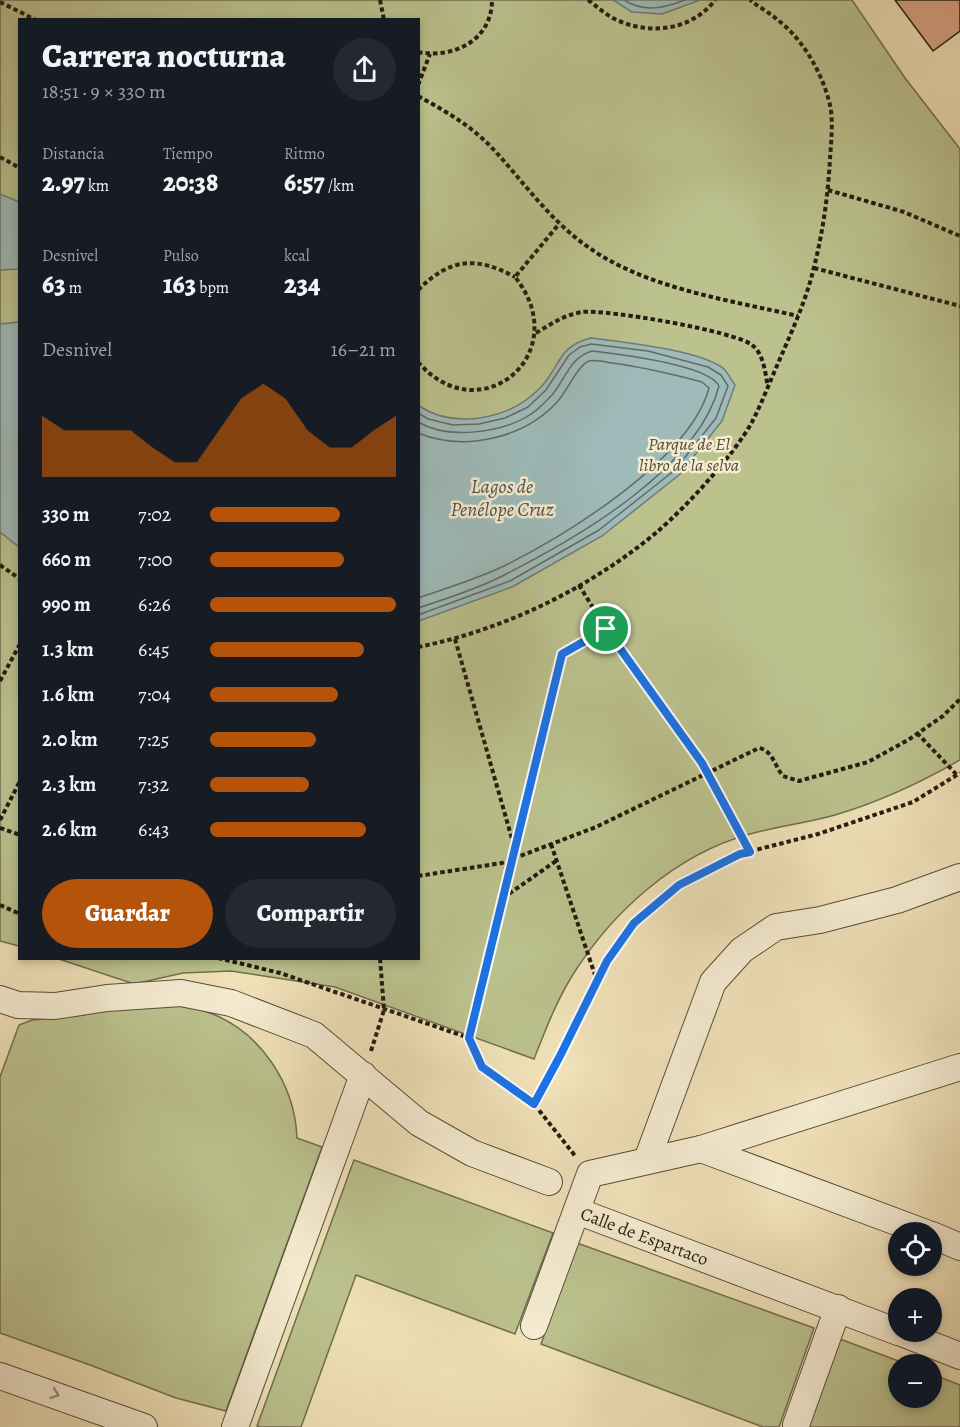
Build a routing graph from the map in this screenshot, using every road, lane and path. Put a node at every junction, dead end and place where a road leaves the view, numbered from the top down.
1 (380, 0) edge
2 (492, 0) edge
3 (588, 0) edge
4 (715, 0) edge
5 (750, 0) edge
6 (0, 2) edge
7 (32, 18) edge
8 (384, 18) edge
9 (420, 52) edge
10 (430, 54) junction
11 (420, 80) edge
12 (420, 97) edge
13 (0, 157) edge
14 (18, 167) edge
15 (828, 190) junction
16 (559, 224) junction
17 (960, 236) edge
18 (814, 268) junction
19 (515, 277) junction
20 (420, 288) edge
21 (960, 306) edge
22 (798, 316) junction
23 (535, 333) junction
24 (420, 364) edge
25 (768, 387) junction
26 (0, 565) edge
27 (18, 578) edge
28 (579, 585) junction
29 (606, 629) junction
30 (455, 639) junction
31 (420, 647) edge
32 (18, 648) edge
33 (0, 681) edge
34 (960, 699) edge
35 (917, 733) junction
36 (707, 773) junction
37 (959, 774) edge
38 (18, 785) edge
39 (0, 820) edge
40 (0, 828) edge
41 (18, 834) edge
42 (551, 844) junction
43 (514, 848) junction
44 (750, 852) junction
45 (512, 859) junction
46 (556, 861) junction
47 (420, 876) edge
48 (960, 877) edge
49 (502, 899) junction
50 (0, 905) edge
51 (18, 913) edge
52 (226, 960) edge
53 (380, 960) edge
54 (597, 981) junction
55 (0, 999) edge
56 (384, 1010) junction
57 (469, 1038) junction
58 (960, 1066) edge
59 (363, 1075) junction
60 (534, 1104) junction
61 (701, 1149) junction
62 (647, 1160) junction
63 (590, 1174) junction
64 (549, 1182) dead end
65 (577, 1211) junction
66 (897, 1222) edge
67 (942, 1239) edge
68 (960, 1246) edge
69 (838, 1308) junction
70 (534, 1326) dead end
71 (888, 1328) edge
72 (924, 1342) edge
73 (960, 1356) edge
74 (0, 1376) edge
75 (796, 1425) dead end
76 (144, 1427) edge
77 (235, 1427) edge

1 - 8 path
2 - 10 path
3 - 4 path
5 - 15 path
6 - 7 path
9 - 10 path
10 - 11 path
12 - 16 path
13 - 14 path
15 - 17 path
15 - 18 path
16 - 19 path
16 - 22 path
18 - 21 path
18 - 22 path
19 - 20 path
19 - 23 path
22 - 25 path
23 - 24 path
23 - 25 path
25 - 28 path
26 - 27 path
28 - 29 path
28 - 30 path
29 - 36 path
29 - 43 path
30 - 31 path
30 - 43 path
32 - 33 path
34 - 35 path
35 - 36 path
35 - 37 path
36 - 42 path
36 - 44 path
37 - 44 path
38 - 39 path
40 - 41 path
42 - 45 path
42 - 46 path
43 - 45 path
44 - 54 path
45 - 47 path
45 - 49 path
46 - 49 path
46 - 54 path
48 - 62 street
49 - 57 path
50 - 51 path
52 - 56 path
53 - 56 path
54 - 60 path
55 - 59 street
56 - 57 path
56 - 59 path
57 - 60 path, Calle de Espartaco
58 - 61 street
59 - 64 street
59 - 77 street
60 - 63 path, Calle de Espartaco
61 - 62 street
61 - 66 street
62 - 63 street
63 - 65 street, Calle de Espartaco
65 - 69 street, Calle de Espartaco
65 - 70 street
67 - 68 street
69 - 71 street, Calle de Espartaco
69 - 75 street
72 - 73 street, Calle de Espartaco
74 -> 76 street

